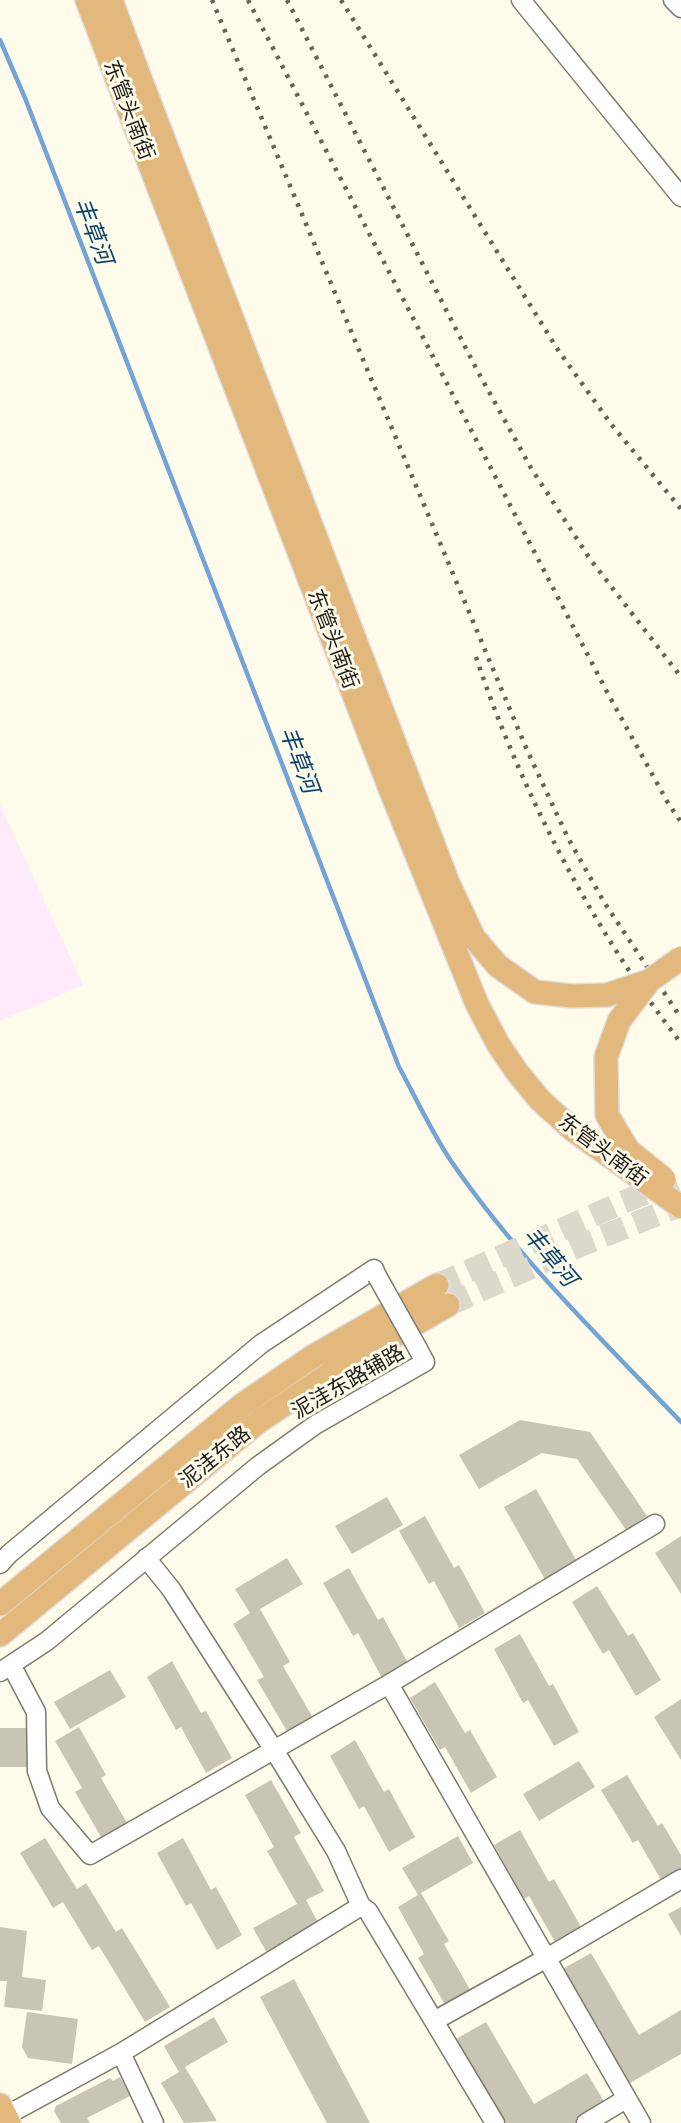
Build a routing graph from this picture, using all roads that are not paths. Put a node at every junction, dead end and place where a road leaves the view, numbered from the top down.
1 (87, 0) edge
2 (111, 0) edge
3 (521, 0) edge
4 (673, 0) edge
5 (681, 8) edge
6 (127, 75) junction
7 (681, 197) edge
8 (681, 958) edge
9 (649, 981) junction
10 (681, 1194) edge
11 (681, 1207) edge
12 (655, 1524) dead end
13 (146, 1558) junction
14 (0, 1564) edge
15 (0, 1604) edge
16 (0, 1635) edge
17 (8, 1673) edge
18 (388, 1684) junction
19 (274, 1750) junction
20 (681, 1879) edge
21 (360, 1906) junction
22 (545, 1959) junction
23 (433, 2021) junction
24 (121, 2053) junction
25 (626, 2099) junction
26 (4, 2116) edge
27 (154, 2123) edge
28 (495, 2123) edge
29 (586, 2123) edge
30 (641, 2123) edge

1 - 6 main road, 东管头南街
2 - 6 main road, 东管头南街
3 - 7 street
4 - 5 street
6 - 9 main road, 东管头南街, bridge
6 - 11 main road, 东管头南街, bridge
8 - 9 main road, bridge
9 - 10 main road, bridge
12 - 18 street
13 - 14 street, 泥洼东路辅路, bridge
13 - 17 street, 泥洼东路辅路
13 - 19 street
15 - 16 main road, 泥洼东路
17 - 19 street
18 - 19 street
18 - 22 street
19 - 21 street
20 - 22 street
21 - 23 street
21 - 24 street
22 - 23 street
22 - 25 street
23 - 28 street
24 - 26 street
24 - 27 street
25 - 29 street
25 - 30 street

